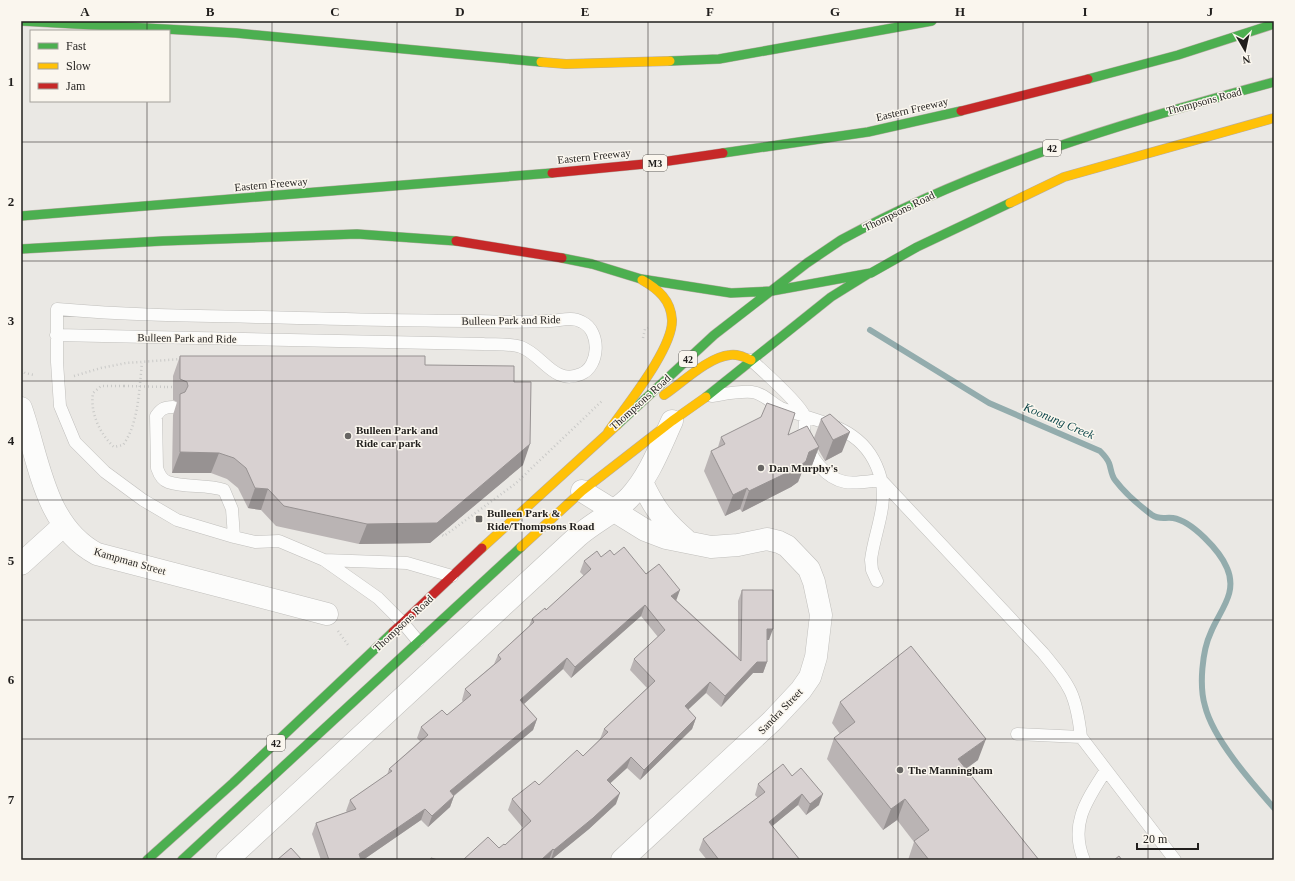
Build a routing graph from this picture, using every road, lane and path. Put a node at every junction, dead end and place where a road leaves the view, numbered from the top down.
1 (21, 21) edge
2 (932, 21) edge
3 (1274, 24) edge
4 (1274, 82) edge
5 (1274, 118) edge
6 (21, 216) edge
7 (21, 250) edge
8 (870, 273) junction
9 (641, 279) junction
10 (772, 291) junction
11 (672, 323) junction
12 (56, 335) junction
13 (643, 343) dead end
14 (184, 359) edge
15 (751, 360) junction
16 (142, 363) junction
17 (21, 370) edge
18 (34, 375) dead end
19 (74, 376) dead end
20 (182, 386) edge
21 (606, 396) dead end
22 (705, 398) junction
23 (173, 407) dead end
24 (21, 408) edge
25 (804, 414) junction
26 (672, 421) junction
27 (608, 432) junction
28 (881, 480) junction
29 (642, 482) junction
30 (582, 491) junction
31 (614, 511) junction
32 (64, 526) junction
33 (438, 532) edge
34 (234, 537) junction
35 (688, 542) junction
36 (324, 560) junction
37 (21, 564) edge
38 (452, 576) junction
39 (878, 581) dead end
40 (327, 614) joint
41 (403, 623) junction
42 (418, 641) junction
43 (361, 664) junction
44 (1017, 734) dead end
45 (1081, 737) junction
46 (1106, 770) junction
47 (643, 853) edge
48 (147, 860) edge
49 (182, 860) edge
50 (227, 860) edge
51 (622, 860) edge
52 (1084, 860) edge
53 (1175, 860) edge

1 - 2 main road
3 - 6 main road, Eastern Freeway / M3
4 - 10 main road, Thompsons Road / 42
5 - 8 main road, 42
7 - 9 main road
8 - 10 main road
8 - 15 main road, 42
9 - 10 main road
9 - 11 main road
10 - 27 main road, Thompsons Road / 42
11 - 13 path
11 - 27 main road
12 - 12 lane, Bulleen Park and Ride
12 - 34 lane
14 - 16 path
15 - 22 main road, 42
15 - 25 lane
15 - 27 main road
16 - 19 path
16 - 20 path, bridge
17 - 18 path
21 - 33 path
22 - 25 lane
22 - 26 main road, 42
23 - 34 lane
24 - 32 street, Kampman Street
25 - 28 lane
25 - 28 lane
26 - 29 street
26 - 30 main road, 42
27 - 38 main road, Thompsons Road / 42
28 - 39 lane
28 - 45 lane
29 - 31 street
29 - 35 street, Sandra Street
30 - 31 street, Sandra Street
30 - 42 main road, 42
31 - 35 street, Sandra Street
31 - 50 street
32 - 37 street
32 - 40 street, Kampman Street
34 - 36 lane
35 - 47 street, Sandra Street
36 - 38 lane
36 - 41 lane
38 - 41 main road, Thompsons Road / 42
40 - 43 path
41 - 42 lane
41 - 43 main road, Thompsons Road / 42
42 - 49 main road, 42
43 - 48 main road, Thompsons Road / 42
44 - 45 lane
45 - 46 lane
46 - 52 lane
46 - 53 lane
47 - 51 street, Sandra Street

